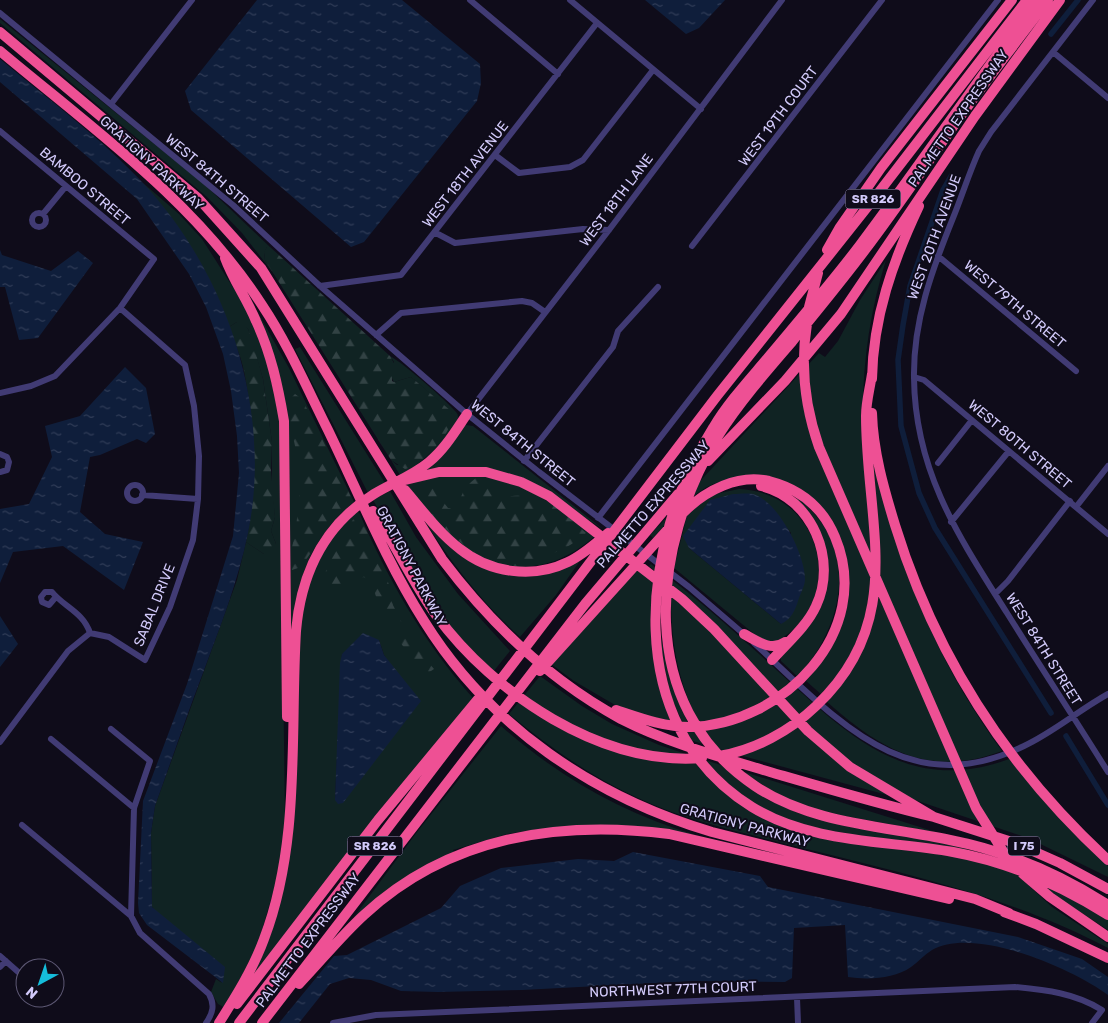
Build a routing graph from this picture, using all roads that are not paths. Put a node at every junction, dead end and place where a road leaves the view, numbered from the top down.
1 (192, 0) edge
2 (470, 0) edge
3 (570, 0) edge
4 (782, 0) edge
5 (882, 0) edge
6 (1012, 0) edge
7 (1027, 0) edge
8 (1038, 0) edge
9 (1048, 0) edge
10 (1060, 0) edge
11 (1093, 0) edge
12 (995, 1) edge
13 (0, 13) edge
14 (597, 23) junction
15 (0, 32) edge
16 (0, 52) edge
17 (1053, 52) junction
18 (998, 66) junction
19 (652, 70) junction
20 (558, 74) junction
21 (1108, 98) edge
22 (111, 104) junction
23 (701, 109) junction
24 (0, 131) edge
25 (496, 155) junction
26 (929, 183) junction
27 (66, 186) junction
28 (43, 214) dead end
29 (609, 230) junction
30 (436, 232) junction
31 (692, 246) dead end
32 (220, 248) junction
33 (938, 256) junction
34 (320, 286) junction
35 (658, 287) dead end
36 (120, 308) junction
37 (545, 312) junction
38 (376, 335) junction
39 (1076, 371) dead end
40 (872, 374) junction
41 (914, 377) junction
42 (0, 393) edge
43 (736, 403) junction
44 (467, 414) junction
45 (972, 420) junction
46 (1009, 451) junction
47 (0, 454) edge
48 (524, 461) junction
49 (938, 463) dead end
50 (1108, 466) edge
51 (0, 472) edge
52 (401, 481) junction
53 (725, 484) junction
54 (142, 495) dead end
55 (198, 499) junction
56 (1070, 502) junction
57 (413, 506) junction
58 (1076, 507) junction
59 (598, 518) junction
60 (375, 521) junction
61 (951, 522) junction
62 (641, 532) junction
63 (1108, 534) edge
64 (595, 550) junction
65 (614, 564) junction
66 (995, 594) junction
67 (55, 598) dead end
68 (661, 601) junction
69 (90, 633) junction
70 (744, 634) junction
71 (792, 637) junction
72 (772, 660) junction
73 (510, 668) junction
74 (1108, 694) edge
75 (511, 700) junction
76 (596, 704) junction
77 (1072, 716) junction
78 (111, 729) dead end
79 (51, 739) dead end
80 (0, 742) edge
81 (1108, 772) edge
82 (290, 785) junction
83 (134, 808) junction
84 (934, 817) junction
85 (22, 825) dead end
86 (1108, 860) edge
87 (1108, 889) edge
88 (1108, 905) edge
89 (1009, 913) junction
90 (1108, 915) edge
91 (131, 916) junction
92 (1108, 937) edge
93 (3, 958) edge
94 (1108, 958) edge
95 (0, 966) edge
96 (15, 969) edge
97 (797, 998) junction
98 (276, 1005) junction
99 (206, 1023) edge
100 (220, 1023) edge
101 (239, 1023) edge
102 (254, 1023) edge
103 (262, 1023) edge
104 (333, 1023) edge
105 (798, 1023) edge
106 (1092, 1023) edge

1 - 22 street
2 - 20 street
3 - 14 street
4 - 23 street, WEST 18TH LANE
5 - 31 street, WEST 19TH COURT
6 - 92 highway
7 - 64 highway, PALMETTO EXPRESSWAY / SR 826
8 - 43 highway
9 - 18 highway
10 - 26 highway, PALMETTO EXPRESSWAY / SR 826
11 - 17 street, WEST 20TH AVENUE
12 - 59 street
13 - 22 street, WEST 84TH STREET
14 - 19 street
14 - 20 street, WEST 18TH AVENUE
15 - 57 highway, GRATIGNY PARKWAY
16 - 32 highway, GRATIGNY PARKWAY
17 - 21 street
17 - 33 street, WEST 20TH AVENUE
18 - 43 highway
18 - 62 highway
19 - 23 street
19 - 25 street
20 - 25 street, WEST 18TH AVENUE
22 - 34 street, WEST 84TH STREET
23 - 29 street, WEST 18TH LANE
24 - 27 street, BAMBOO STREET
25 - 30 street, WEST 18TH AVENUE
26 - 40 highway
26 - 62 highway, PALMETTO EXPRESSWAY / SR 826
27 - 28 street
27 - 36 street, BAMBOO STREET
29 - 30 street
29 - 37 street, WEST 18TH LANE
30 - 34 street, WEST 18TH AVENUE
32 - 60 highway, GRATIGNY PARKWAY
32 - 82 highway
33 - 39 street, WEST 79TH STREET
33 - 41 street, WEST 20TH AVENUE
34 - 38 street, WEST 84TH STREET
35 - 48 street
36 - 42 street
36 - 55 street, SABAL DRIVE
37 - 38 street
37 - 44 street, WEST 18TH LANE
38 - 44 street, WEST 84TH STREET
40 - 60 highway
40 - 86 highway
41 - 45 street, WEST 80TH STREET
41 - 61 street, WEST 20TH AVENUE
43 - 68 highway
44 - 48 street, WEST 84TH STREET
44 - 52 highway
45 - 46 street, WEST 80TH STREET
45 - 49 street
46 - 56 street, WEST 80TH STREET
46 - 61 street
47 - 51 street
48 - 59 street, WEST 84TH STREET
50 - 58 street
52 - 82 highway
52 - 84 highway
53 - 71 highway
53 - 75 highway
53 - 76 highway
54 - 55 street
55 - 69 street, SABAL DRIVE
56 - 58 street, WEST 80TH STREET
56 - 66 street
57 - 64 highway
57 - 76 highway, GRATIGNY PARKWAY
58 - 63 street, WEST 80TH STREET
59 - 70 street, WEST 84TH STREET
60 - 89 highway, GRATIGNY PARKWAY
61 - 66 street, WEST 20TH AVENUE
62 - 65 highway, PALMETTO EXPRESSWAY / SR 826
64 - 73 highway, PALMETTO EXPRESSWAY / SR 826
65 - 75 highway, PALMETTO EXPRESSWAY / SR 826
65 - 102 highway
66 - 77 street, WEST 84TH STREET
67 - 69 street
68 - 88 highway
68 - 90 highway
69 - 80 street
70 - 71 highway
70 - 72 street, WEST 84TH STREET
71 - 72 highway
72 - 77 street, WEST 84TH STREET
73 - 100 highway
73 - 101 highway, PALMETTO EXPRESSWAY / SR 826
74 - 77 street
75 - 98 highway, PALMETTO EXPRESSWAY / SR 826
76 - 84 highway, GRATIGNY PARKWAY
77 - 81 street, WEST 84TH STREET
78 - 83 street
79 - 83 street
82 - 100 highway
83 - 91 street
84 - 87 highway, I 75
85 - 91 street
89 - 94 highway
89 - 98 highway
91 - 99 street
93 - 95 street
93 - 96 street
97 - 104 street, NORTHWEST 77TH COURT
97 - 105 street
97 - 106 street, NORTHWEST 77TH COURT
98 - 103 highway, PALMETTO EXPRESSWAY / SR 826

